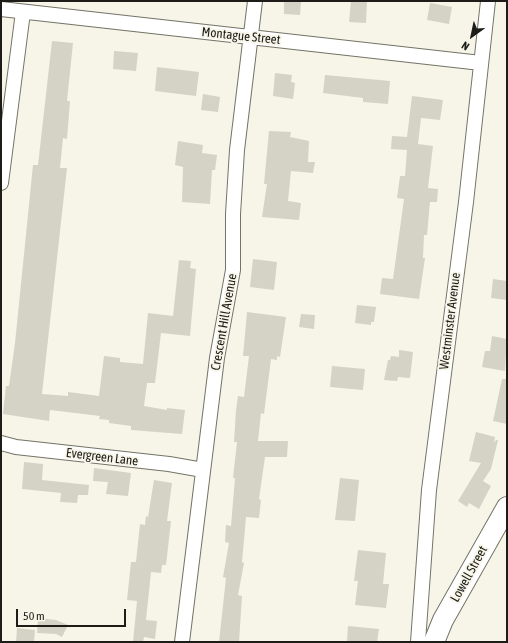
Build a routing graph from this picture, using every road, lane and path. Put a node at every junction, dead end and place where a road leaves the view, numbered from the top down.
1 (255, 1) edge
2 (488, 1) edge
3 (1, 9) edge
4 (23, 12) junction
5 (251, 38) junction
6 (481, 63) junction
7 (1, 182) edge
8 (1, 443) edge
9 (203, 470) junction
10 (507, 507) edge
11 (182, 642) edge
12 (418, 642) edge
13 (434, 642) edge

1 - 5 street, Crescent Hill Avenue
2 - 6 street, Westminster Avenue
3 - 4 street, Montague Street
4 - 5 street, Montague Street
4 - 7 street
5 - 6 street, Montague Street
5 - 9 street, Crescent Hill Avenue
6 - 12 street, Westminster Avenue
8 - 9 street, Evergreen Lane
9 - 11 street, Crescent Hill Avenue
10 - 13 main road, Lowell Street

